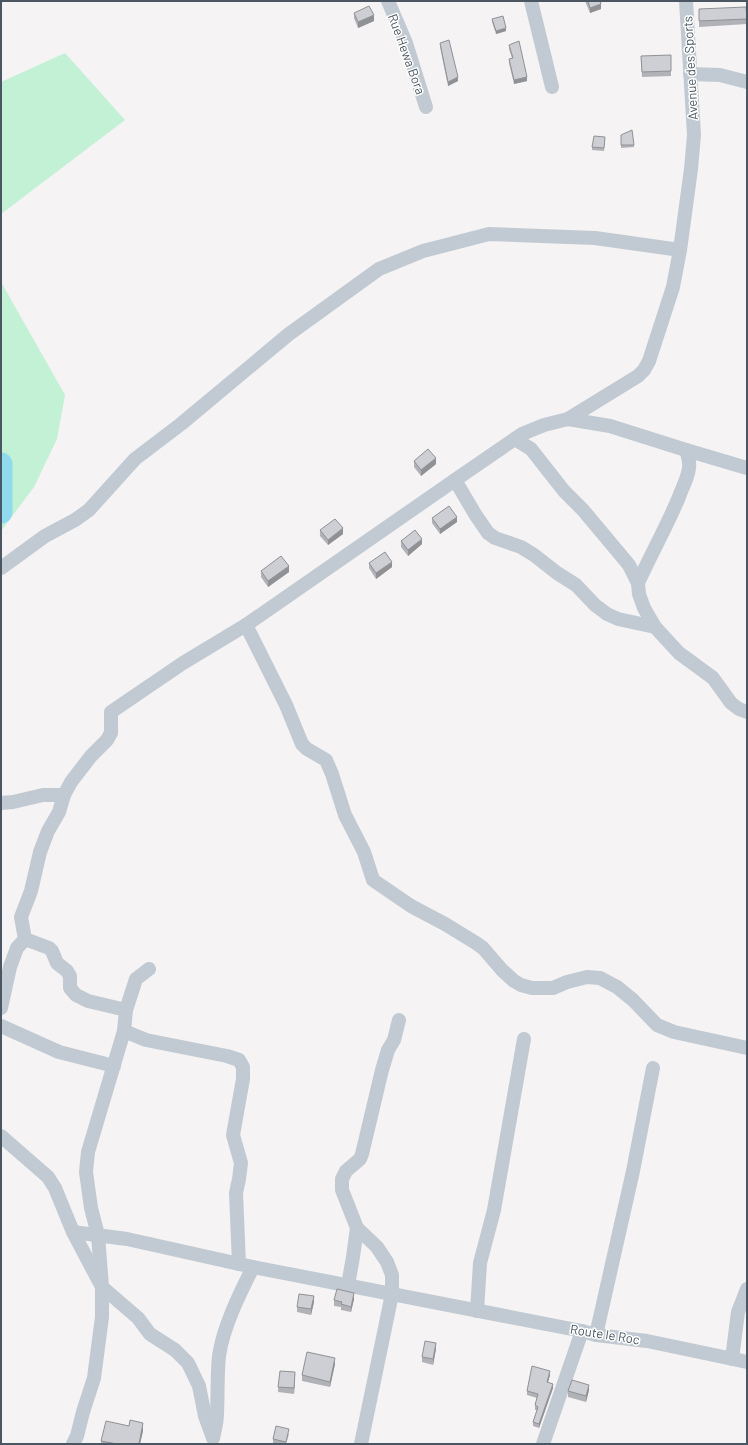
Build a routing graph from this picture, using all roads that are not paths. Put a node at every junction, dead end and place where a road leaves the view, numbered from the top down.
1 (388, 1) edge
2 (532, 1) edge
3 (686, 1) edge
4 (690, 74) junction
5 (747, 82) edge
6 (552, 86) dead end
7 (426, 107) dead end
8 (680, 250) junction
9 (568, 420) junction
10 (515, 439) junction
11 (686, 450) junction
12 (747, 468) edge
13 (455, 480) junction
14 (1, 568) edge
15 (638, 583) junction
16 (246, 625) junction
17 (655, 627) junction
18 (747, 712) edge
19 (64, 795) junction
20 (1, 803) edge
21 (25, 939) junction
22 (148, 969) dead end
23 (1, 1008) edge
24 (126, 1010) junction
25 (399, 1020) dead end
26 (1, 1026) edge
27 (124, 1031) junction
28 (524, 1039) dead end
29 (747, 1048) edge
30 (114, 1066) junction
31 (653, 1068) dead end
32 (1, 1136) edge
33 (357, 1228) junction
34 (72, 1232) junction
35 (98, 1235) junction
36 (239, 1264) junction
37 (253, 1267) junction
38 (348, 1286) junction
39 (102, 1287) junction
40 (747, 1289) edge
41 (392, 1294) junction
42 (477, 1311) junction
43 (589, 1333) junction
44 (732, 1359) junction
45 (747, 1362) edge
46 (213, 1441) edge
47 (73, 1444) edge
48 (361, 1444) edge
49 (543, 1444) edge

1 - 7 street, Rue Hewa Bora
2 - 6 street
3 - 4 street, Avenue des Sports
4 - 5 street
4 - 8 street, Avenue des Sports
8 - 9 street, Avenue des Sports
8 - 14 street
9 - 10 street
9 - 11 street
10 - 13 street
10 - 15 street
11 - 12 street
11 - 15 street
13 - 16 street
13 - 17 street
15 - 17 street
16 - 19 street
16 - 29 street
17 - 18 street
19 - 20 street
19 - 21 street
21 - 23 street
21 - 24 street
22 - 24 street
24 - 27 street
25 - 33 street
26 - 30 street
27 - 30 street
27 - 36 street
28 - 42 street
30 - 35 street
31 - 43 street
32 - 34 street
33 - 38 street
33 - 41 street
34 - 35 street, Route le Roc
34 - 39 street
35 - 36 street, Route le Roc
35 - 39 street
36 - 37 street, Route le Roc
37 - 38 street, Route le Roc
37 - 46 street
38 - 41 street, Route le Roc
39 - 46 street
39 - 47 street
40 - 44 street
41 - 42 street, Route le Roc
41 - 48 street
42 - 43 street, Route le Roc
43 - 44 street, Route le Roc
43 - 49 street
44 - 45 street, Route le Roc

